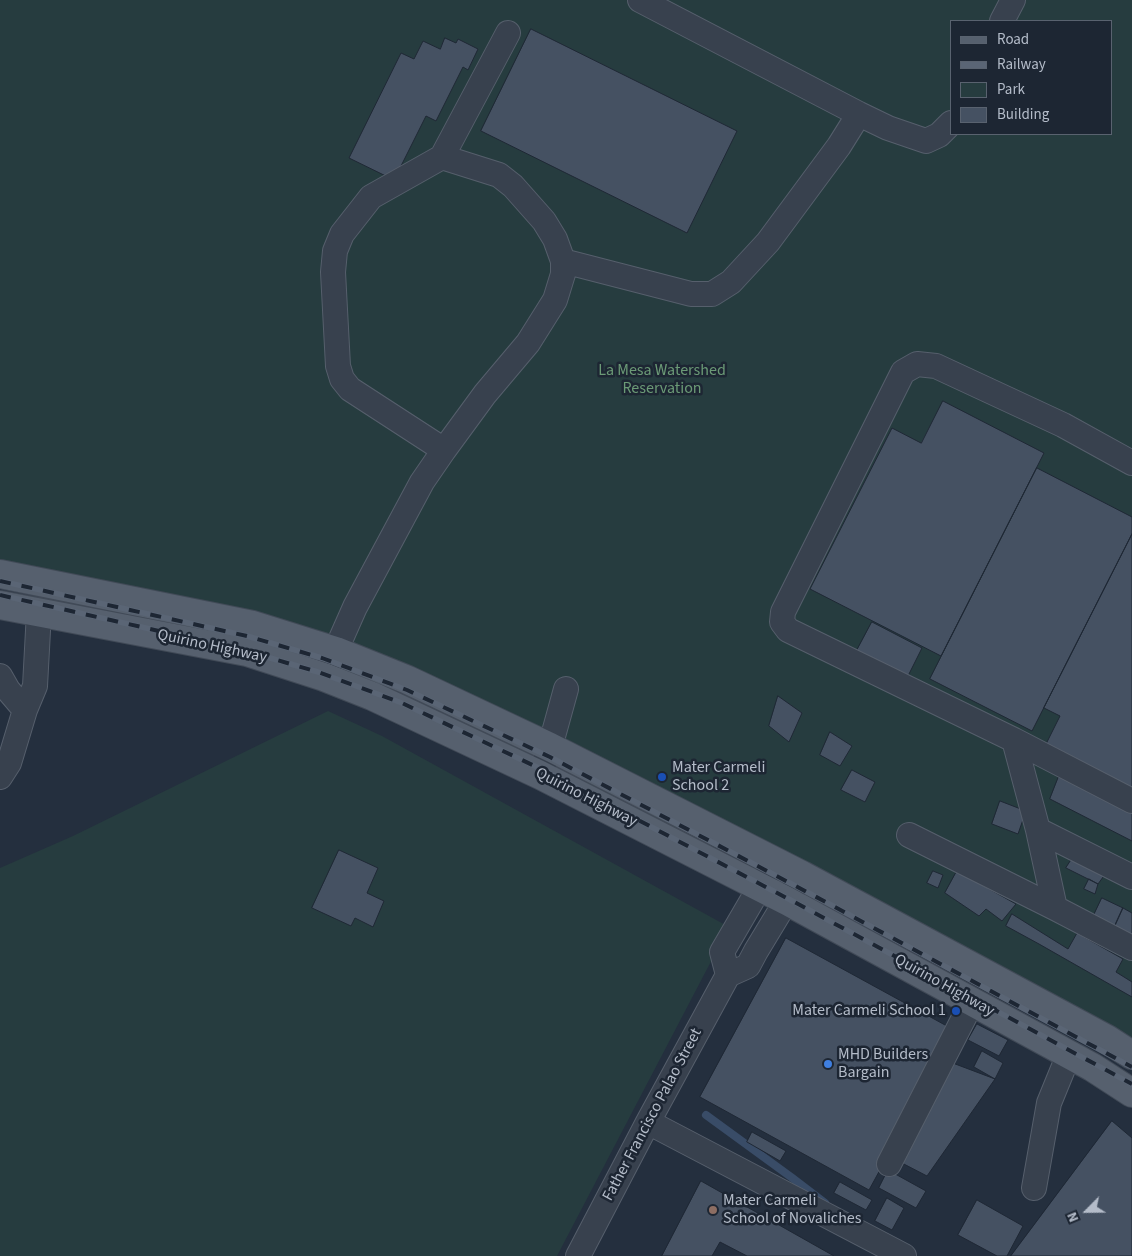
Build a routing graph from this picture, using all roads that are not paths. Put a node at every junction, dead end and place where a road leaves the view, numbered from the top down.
1 (640, 0) edge
2 (1013, 0) edge
3 (1003, 20) edge
4 (508, 33) dead end
5 (859, 114) junction
6 (950, 124) edge
7 (442, 156) junction
8 (563, 261) junction
9 (444, 450) junction
10 (1132, 463) edge
11 (0, 574) edge
12 (0, 605) edge
13 (39, 612) junction
14 (336, 651) junction
15 (0, 676) edge
16 (324, 677) junction
17 (566, 689) dead end
18 (25, 710) junction
19 (1014, 740) junction
20 (550, 747) junction
21 (540, 775) junction
22 (0, 777) edge
23 (1132, 801) edge
24 (1038, 830) junction
25 (909, 835) dead end
26 (774, 861) junction
27 (802, 875) junction
28 (1132, 877) edge
29 (759, 888) junction
30 (787, 901) junction
31 (1055, 908) junction
32 (1132, 948) edge
33 (728, 975) junction
34 (972, 1002) junction
35 (1055, 1047) junction
36 (1132, 1055) edge
37 (1132, 1093) edge
38 (648, 1122) junction
39 (888, 1164) dead end
40 (1034, 1188) dead end
41 (578, 1256) edge
42 (904, 1256) edge

1 - 5 street
2 - 3 street
4 - 7 street
5 - 6 street
5 - 8 street
7 - 8 street
7 - 9 street
8 - 9 street
9 - 14 street
10 - 19 street
11 - 14 main road, Quirino Highway
12 - 13 main road, Quirino Highway
13 - 16 main road, Quirino Highway
13 - 18 street
14 - 16 street
14 - 20 main road, Quirino Highway
15 - 18 street
16 - 21 main road, Quirino Highway
17 - 20 street
18 - 22 street
19 - 23 street
19 - 24 street
20 - 21 street
20 - 26 main road, Quirino Highway
21 - 29 main road, Quirino Highway
24 - 28 street
24 - 31 street
25 - 31 street
26 - 27 main road, Quirino Highway
26 - 29 street
27 - 30 street
27 - 36 main road, Quirino Highway
29 - 30 main road, Quirino Highway
29 - 33 street
30 - 33 street
30 - 34 main road, Quirino Highway
31 - 32 street
33 - 38 street, Father Francisco Palao Street
34 - 35 main road, Quirino Highway
34 - 39 street
35 - 37 main road, Quirino Highway
35 - 40 street
38 - 41 street, Father Francisco Palao Street
38 - 42 street

